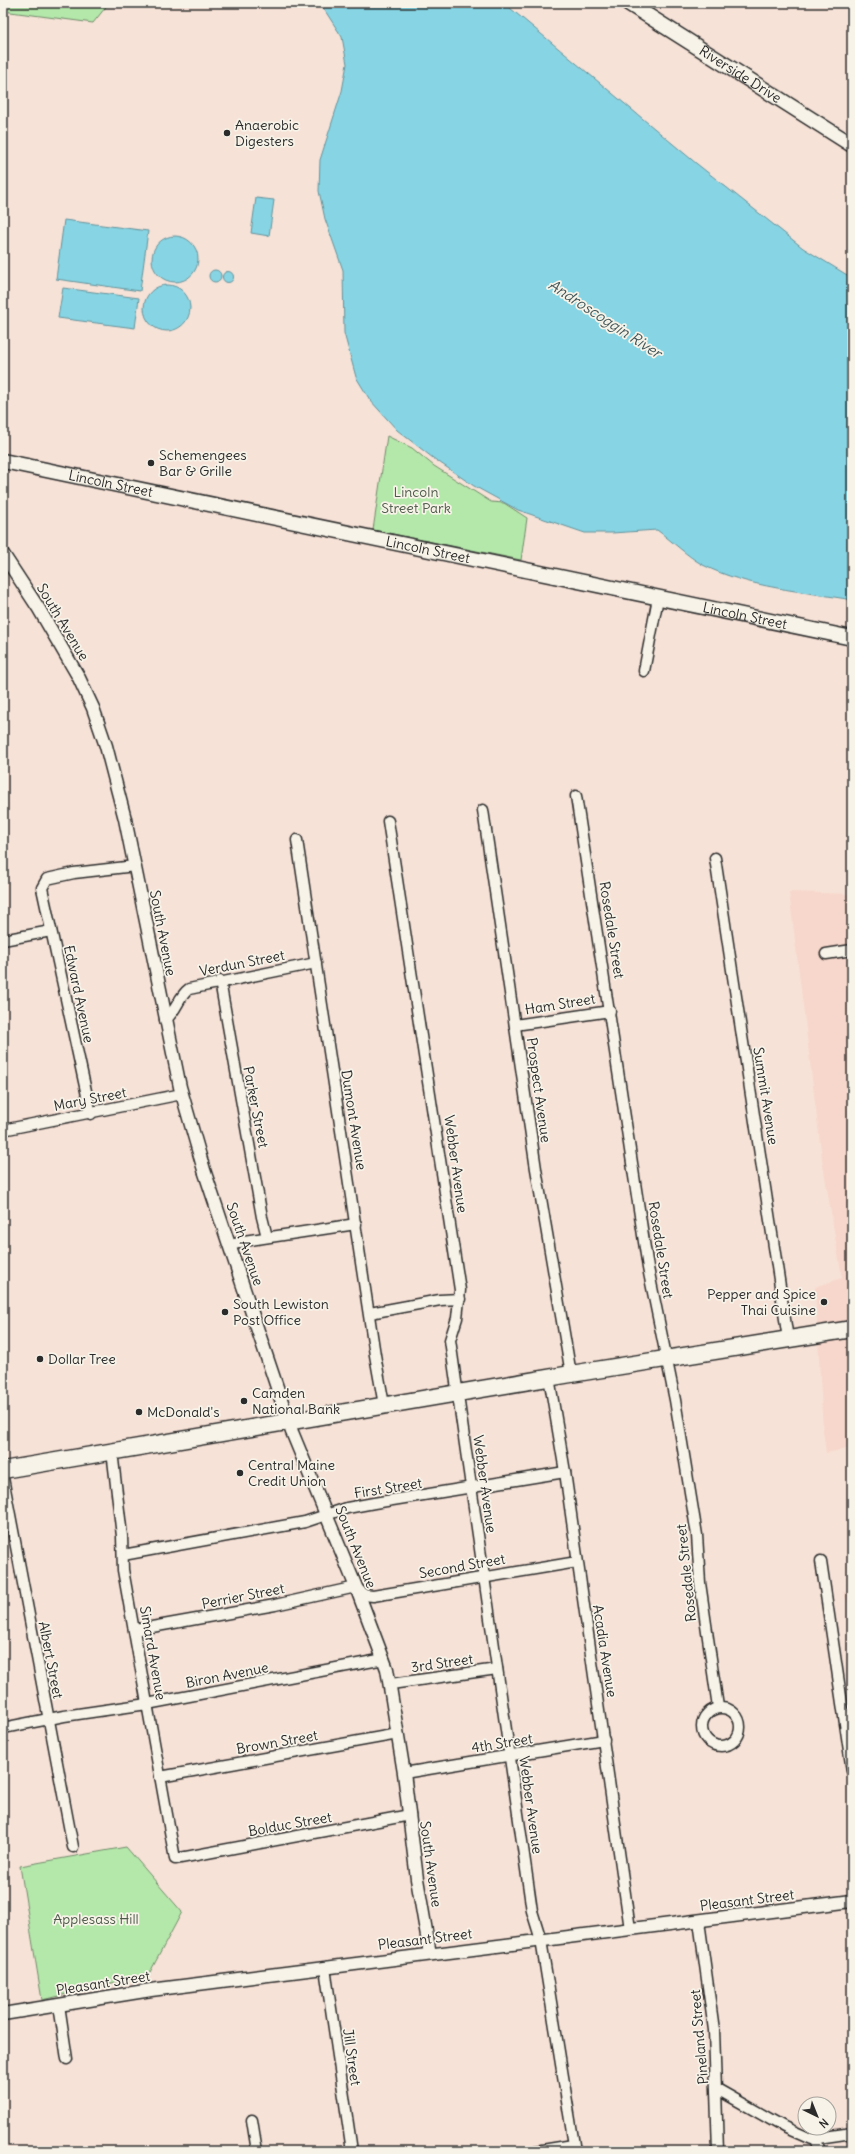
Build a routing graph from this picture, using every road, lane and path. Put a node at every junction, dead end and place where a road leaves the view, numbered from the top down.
1 (628, 3) edge
2 (852, 145) edge
3 (3, 461) edge
4 (3, 554) edge
5 (658, 598) junction
6 (852, 638) edge
7 (644, 671) dead end
8 (576, 796) dead end
9 (483, 810) dead end
10 (388, 821) dead end
11 (298, 840) dead end
12 (715, 858) dead end
13 (135, 866) junction
14 (51, 931) junction
15 (3, 940) edge
16 (852, 950) edge
17 (826, 954) dead end
18 (316, 963) junction
19 (220, 981) junction
20 (610, 1011) junction
21 (165, 1020) junction
22 (515, 1025) junction
23 (182, 1094) junction
24 (91, 1114) junction
25 (3, 1130) edge
26 (356, 1224) junction
27 (267, 1237) junction
28 (230, 1246) junction
29 (460, 1299) junction
30 (370, 1313) junction
31 (852, 1329) edge
32 (788, 1339) junction
33 (666, 1358) junction
34 (571, 1374) junction
35 (549, 1377) junction
36 (457, 1393) junction
37 (384, 1405) junction
38 (289, 1422) junction
39 (112, 1451) junction
40 (3, 1470) edge
41 (565, 1472) junction
42 (3, 1478) edge
43 (470, 1487) junction
44 (327, 1515) junction
45 (123, 1555) junction
46 (821, 1561) dead end
47 (577, 1562) junction
48 (484, 1577) junction
49 (356, 1587) junction
50 (135, 1630) junction
51 (384, 1659) junction
52 (497, 1669) junction
53 (390, 1684) junction
54 (147, 1704) junction
55 (718, 1707) dead end
56 (48, 1719) junction
57 (3, 1728) edge
58 (398, 1734) junction
59 (604, 1740) junction
60 (509, 1756) junction
61 (852, 1771) edge
62 (404, 1773) junction
63 (160, 1777) junction
64 (410, 1815) junction
65 (73, 1847) dead end
66 (175, 1859) joint
67 (852, 1901) edge
68 (699, 1921) junction
69 (630, 1929) junction
70 (541, 1940) junction
71 (430, 1954) junction
72 (325, 1968) junction
73 (60, 2005) junction
74 (3, 2014) edge
75 (67, 2059) dead end
76 (717, 2089) junction
77 (252, 2120) dead end
78 (852, 2133) edge
79 (815, 2140) junction
80 (574, 2148) edge
81 (257, 2151) edge
82 (352, 2151) edge
83 (536, 2151) edge
84 (718, 2151) edge
85 (819, 2151) edge

1 - 2 main road, Riverside Drive
3 - 5 main road, Lincoln Street
4 - 13 street, South Avenue
5 - 6 main road, Lincoln Street
5 - 7 street
8 - 20 street, Rosedale Street
9 - 22 street, Prospect Avenue
10 - 29 street, Webber Avenue
11 - 18 street, Dumont Avenue
12 - 32 street, Summit Avenue
13 - 14 street, Edward Avenue
13 - 21 street, South Avenue
14 - 15 street
14 - 24 street, Edward Avenue
16 - 17 street
18 - 19 street, Verdun Street
18 - 26 street, Dumont Avenue
19 - 21 street, Verdun Street
19 - 27 street, Parker Street
20 - 22 street, Ham Street
20 - 33 street, Rosedale Street
21 - 23 street, South Avenue
22 - 34 street, Prospect Avenue
23 - 24 street, Mary Street
23 - 28 street, South Avenue
24 - 25 street, Mary Street
26 - 27 street
26 - 30 street, Dumont Avenue
27 - 28 street
28 - 38 street, South Avenue
29 - 30 street
29 - 36 street, Webber Avenue
30 - 37 street, Dumont Avenue
31 - 32 highway
32 - 33 highway
33 - 34 highway
33 - 55 street, Rosedale Street
34 - 35 highway
35 - 36 highway
35 - 41 street, Acadia Avenue
36 - 37 highway
36 - 43 street, Webber Avenue
37 - 38 highway
38 - 39 highway
38 - 44 street, South Avenue
39 - 40 highway
39 - 45 street, Simard Avenue
41 - 43 street, First Street
41 - 47 street, Acadia Avenue
42 - 56 street, Albert Street
43 - 44 street, First Street
43 - 48 street, Webber Avenue
44 - 45 street, First Street
44 - 49 street, South Avenue
45 - 50 street, Simard Avenue
46 - 61 street
47 - 48 street, Second Street
47 - 59 street, Acadia Avenue
48 - 49 street, Second Street
48 - 52 street, Webber Avenue
49 - 50 street, Perrier Street
49 - 51 street, South Avenue
50 - 54 street, Simard Avenue
51 - 53 street, South Avenue
51 - 54 street, Biron Avenue
52 - 53 street, 3rd Street
52 - 60 street, Webber Avenue
53 - 58 street, South Avenue
54 - 56 street, Biron Avenue
54 - 63 street, Simard Avenue
56 - 57 street, Biron Avenue
56 - 65 street, Albert Street
58 - 62 street, South Avenue
58 - 63 street, Brown Street
59 - 60 street, 4th Street
59 - 69 street, Acadia Avenue
60 - 62 street, 4th Street
60 - 70 street, Webber Avenue
62 - 64 street, South Avenue
63 - 66 street, Simard Avenue
64 - 66 street, Bolduc Street
64 - 71 street, South Avenue
67 - 68 street, Pleasant Street
68 - 69 street, Pleasant Street
68 - 76 street, Pineland Street
69 - 70 street, Pleasant Street
70 - 71 street, Pleasant Street
70 - 80 street, Webber Avenue
71 - 72 street, Pleasant Street
72 - 73 street, Pleasant Street
72 - 82 street, Jill Street
73 - 74 street, Pleasant Street
73 - 75 street
76 - 79 street
76 - 84 street, Pineland Street
77 - 81 street
78 - 79 street
79 - 85 street
80 - 83 street

